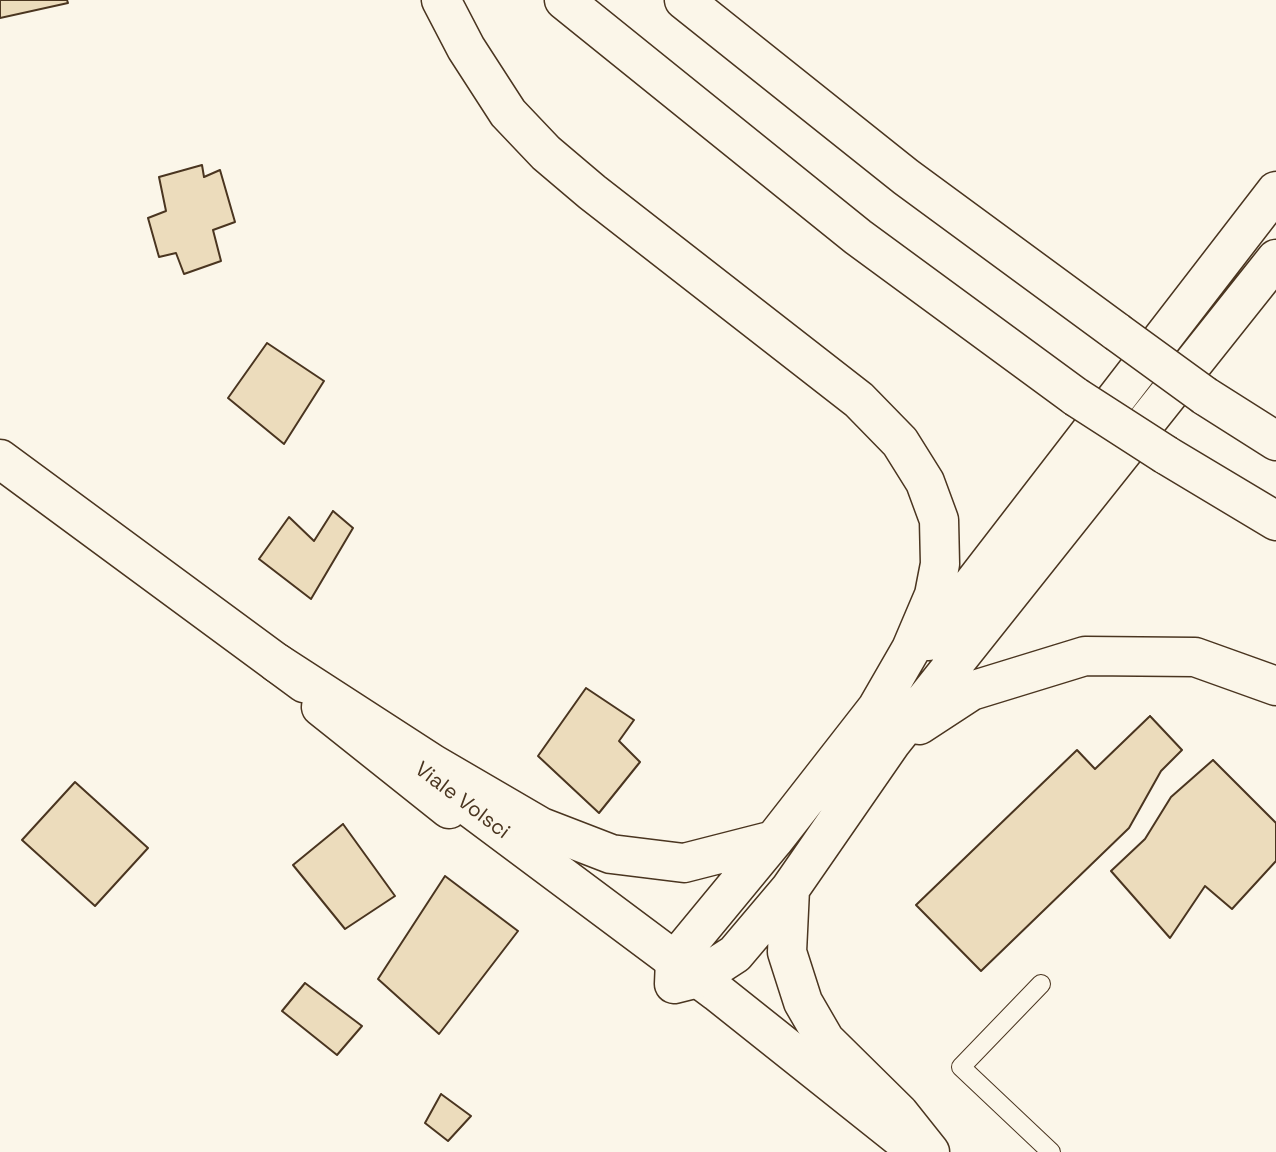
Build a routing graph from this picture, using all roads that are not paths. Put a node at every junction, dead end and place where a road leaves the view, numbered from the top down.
1 (441, 0) edge
2 (564, 0) edge
3 (684, 0) edge
4 (1276, 191) edge
5 (1276, 259) edge
6 (1205, 396) junction
7 (1276, 410) edge
8 (1276, 441) edge
9 (0, 459) edge
10 (1276, 521) edge
11 (277, 663) junction
12 (1276, 686) edge
13 (877, 708) junction
14 (891, 743) junction
15 (775, 840) junction
16 (790, 889) junction
17 (683, 974) junction
18 (1041, 984) dead end
19 (892, 1152) edge
20 (917, 1152) edge
21 (930, 1152) edge
22 (1051, 1152) edge

1 - 13 main road
2 - 10 main road, bridge
3 - 6 main road, bridge
4 - 13 main road
5 - 14 main road
6 - 7 main road
6 - 8 main road
9 - 11 main road
11 - 15 main road
11 - 17 main road
12 - 14 main road
13 - 15 main road
14 - 16 main road
15 - 17 main road
16 - 17 main road
16 - 21 main road
17 - 19 main road
17 - 20 main road
18 - 22 lane

